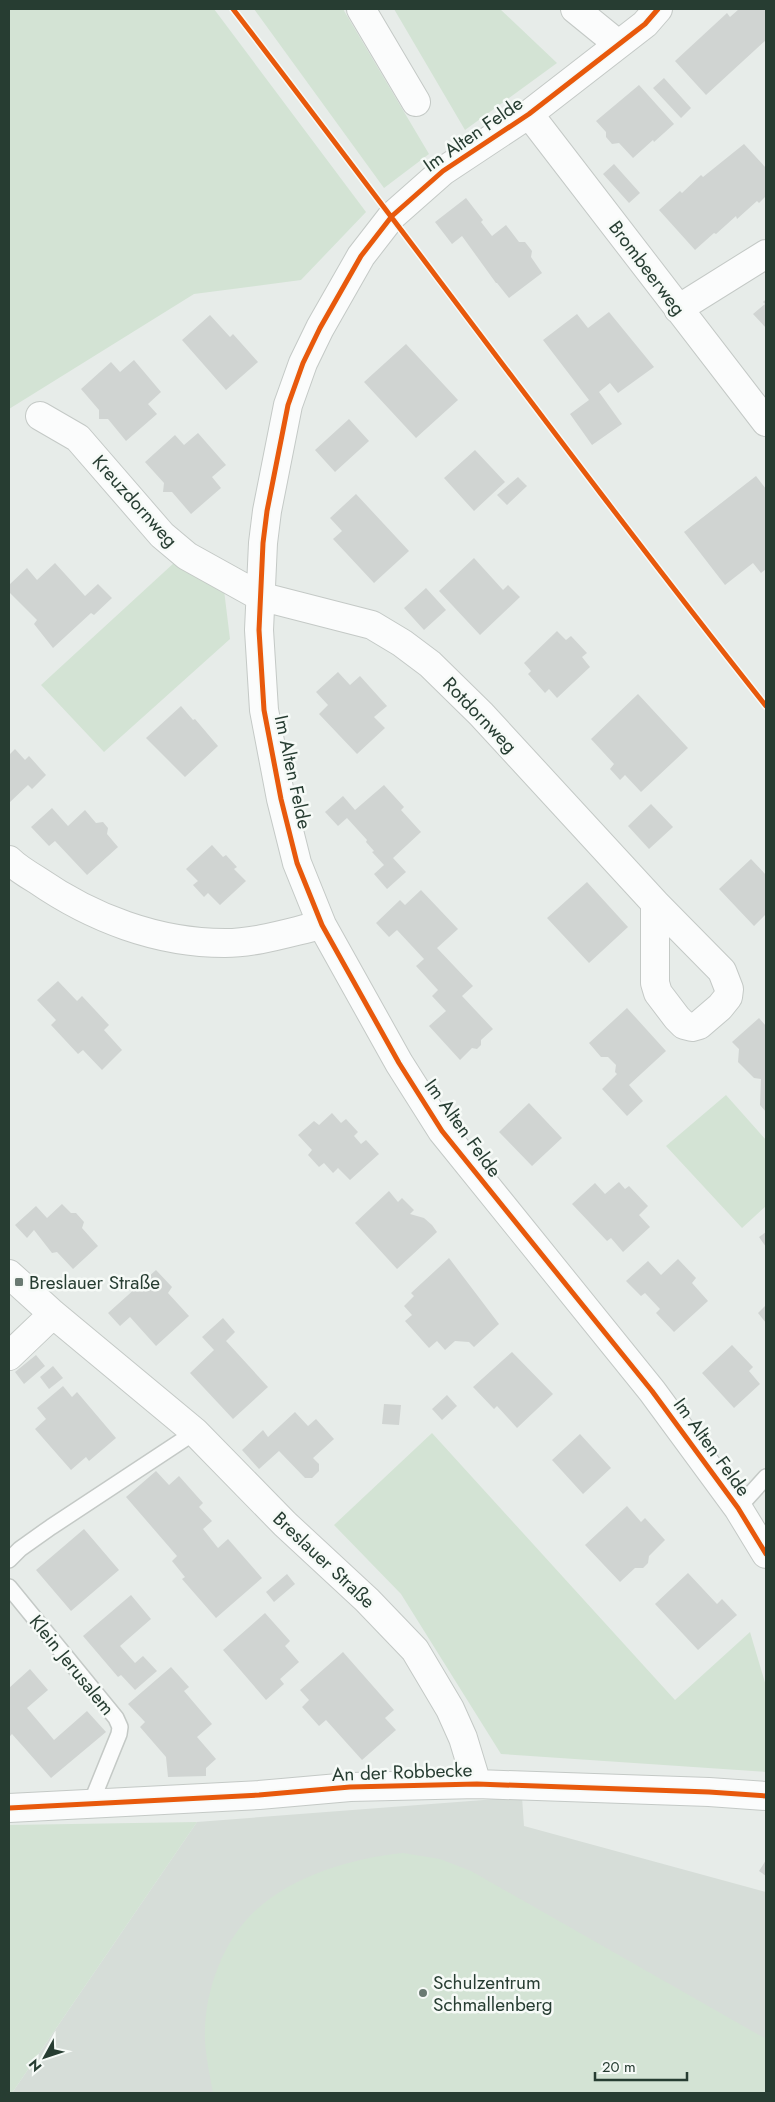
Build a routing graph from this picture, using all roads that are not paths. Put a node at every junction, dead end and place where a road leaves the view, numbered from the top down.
1 (361, 9) edge
2 (576, 9) edge
3 (658, 9) edge
4 (618, 44) junction
5 (416, 102) dead end
6 (529, 114) junction
7 (766, 254) edge
8 (678, 309) junction
9 (40, 416) dead end
10 (766, 422) edge
11 (260, 596) junction
12 (9, 860) edge
13 (655, 903) dead end
14 (322, 925) junction
15 (9, 1274) edge
16 (53, 1314) junction
17 (9, 1356) edge
18 (195, 1432) junction
19 (766, 1477) edge
20 (738, 1508) junction
21 (766, 1554) edge
22 (9, 1560) edge
23 (9, 1587) edge
24 (477, 1784) junction
25 (766, 1796) edge
26 (91, 1804) junction
27 (9, 1808) edge

1 - 5 street
2 - 4 street
3 - 4 street, Im Alten Felde
4 - 6 street, Im Alten Felde
6 - 8 street, Brombeerweg
6 - 11 street, Im Alten Felde
7 - 8 street
8 - 10 street, Brombeerweg
9 - 11 street, Kreuzdornweg
11 - 13 street, Rotdornweg
11 - 14 street, Im Alten Felde
12 - 14 street
14 - 20 street, Im Alten Felde
15 - 16 street, Breslauer Straße
16 - 17 street
16 - 18 street, Breslauer Straße
18 - 22 lane
18 - 24 street, Breslauer Straße
19 - 20 lane
20 - 21 street, Im Alten Felde
23 - 26 lane, Klein Jerusalem
24 - 25 street, An der Robbecke
24 - 26 street, An der Robbecke
26 - 27 street, An der Robbecke

